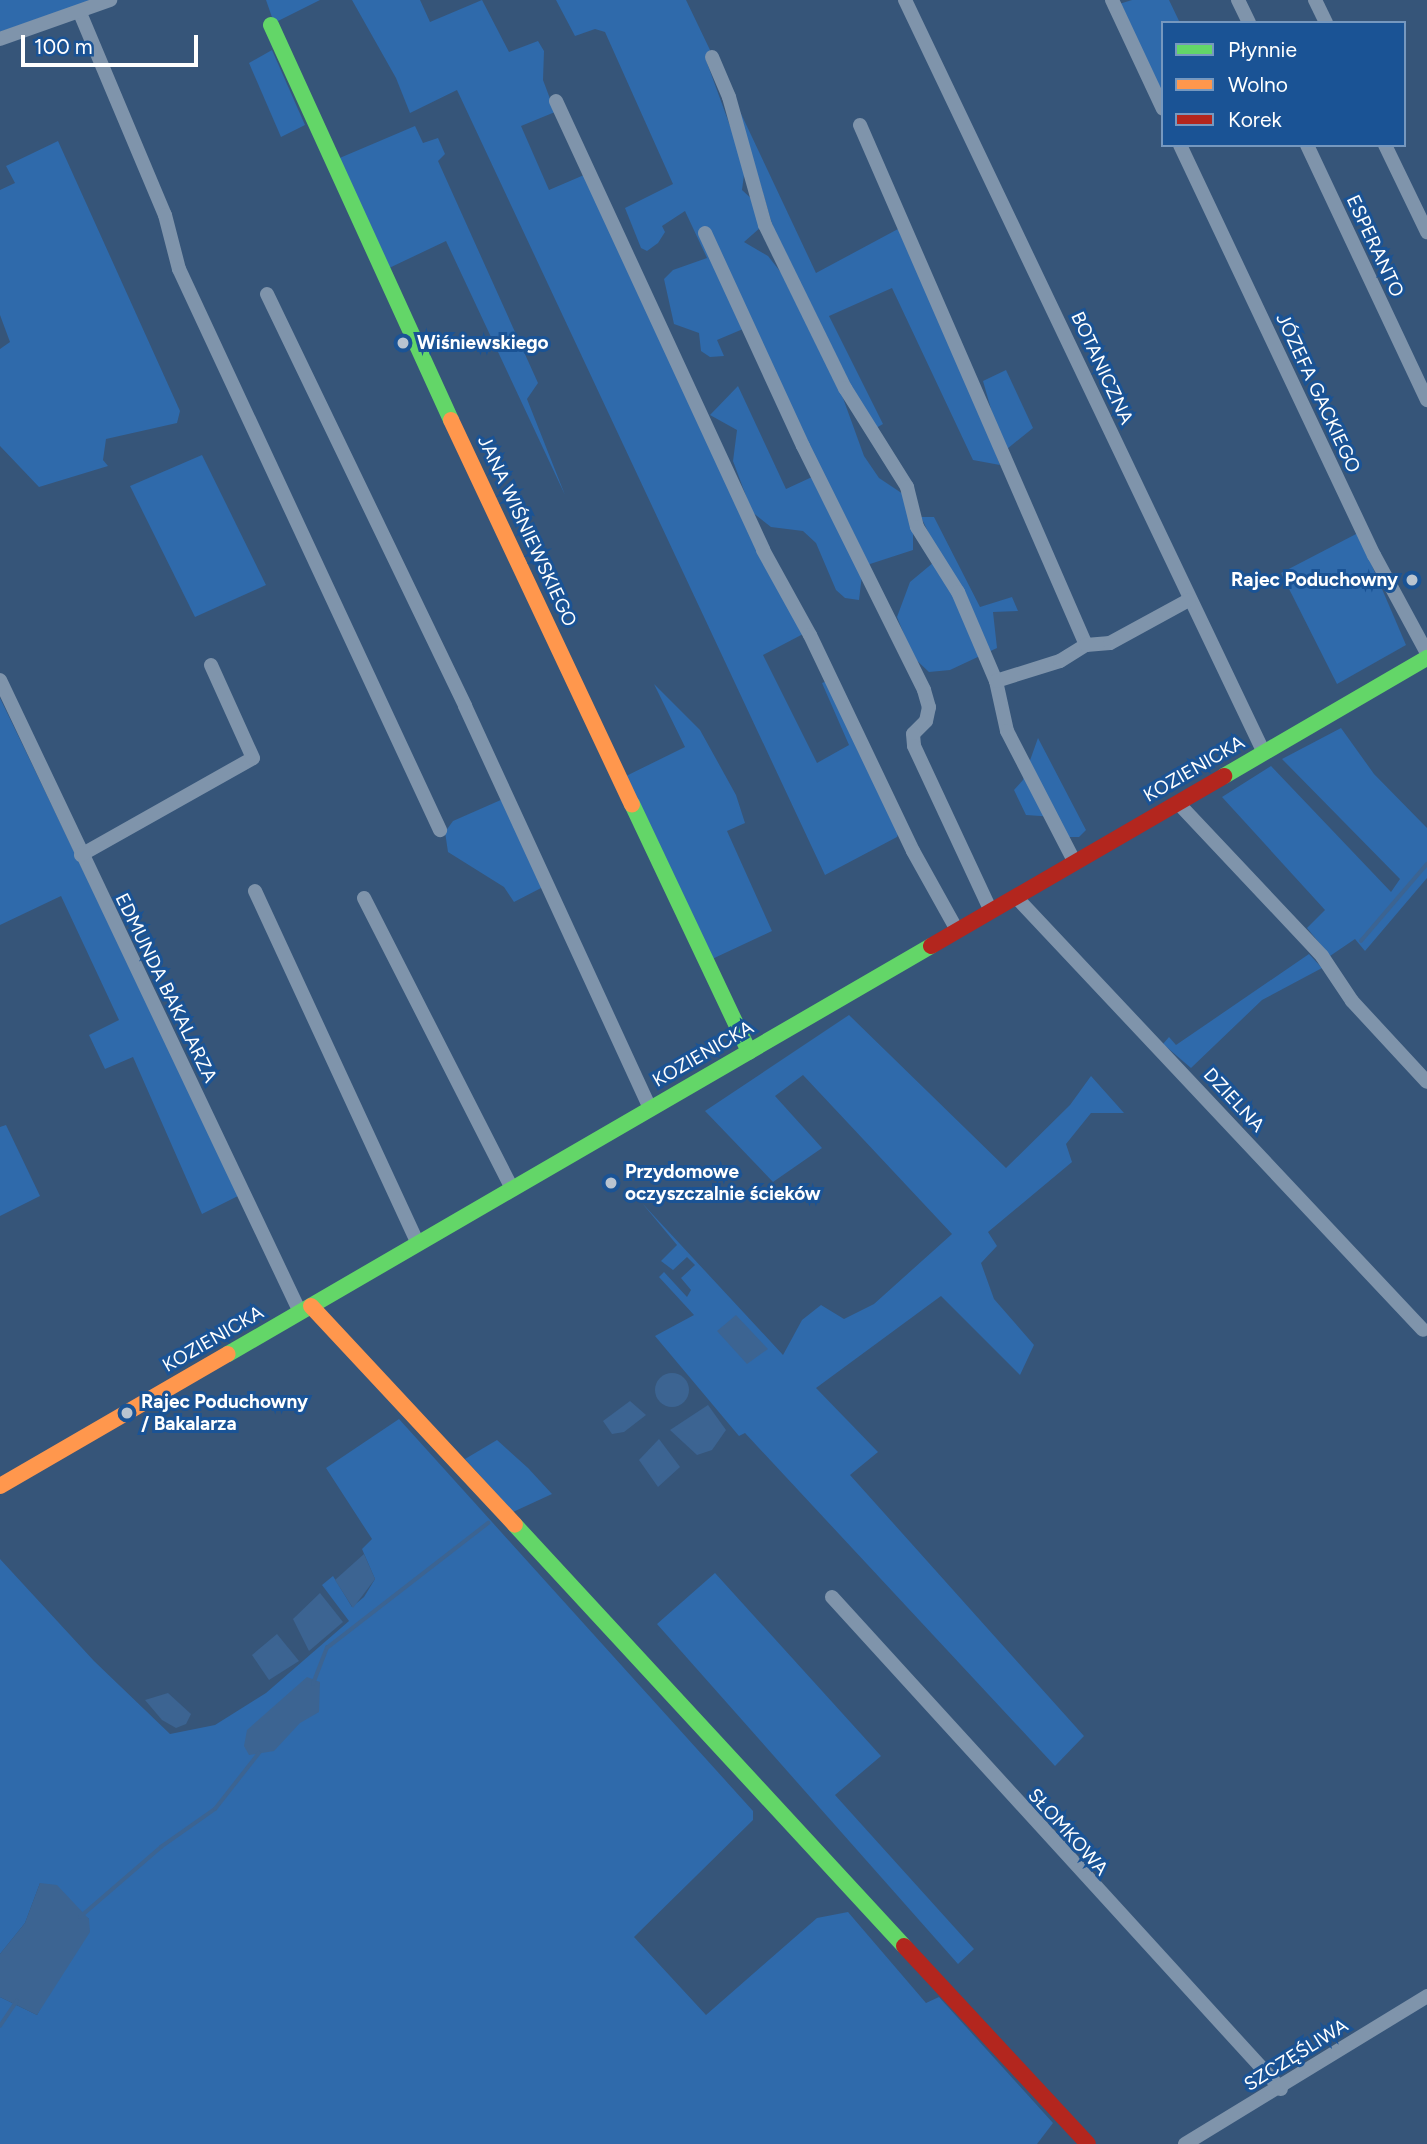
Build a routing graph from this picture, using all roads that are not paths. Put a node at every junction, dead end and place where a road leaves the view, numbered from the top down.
1 (110, 0) edge
2 (905, 0) edge
3 (1112, 0) edge
4 (1238, 0) edge
5 (1315, 0) edge
6 (80, 13) junction
7 (1248, 21) edge
8 (1325, 21) edge
9 (271, 25) dead end
10 (0, 39) edge
11 (712, 57) dead end
12 (556, 101) dead end
13 (1161, 105) edge
14 (860, 125) dead end
15 (1181, 147) edge
16 (1308, 147) edge
17 (1386, 147) edge
18 (1427, 232) edge
19 (705, 233) dead end
20 (267, 294) dead end
21 (1427, 400) edge
22 (1189, 600) junction
23 (1086, 645) junction
24 (1427, 656) edge
25 (211, 665) dead end
26 (0, 680) edge
27 (996, 681) junction
28 (1264, 753) junction
29 (1178, 803) junction
30 (440, 830) dead end
31 (81, 855) junction
32 (1075, 863) junction
33 (255, 891) dead end
34 (1016, 897) junction
35 (364, 898) dead end
36 (991, 911) junction
37 (957, 930) junction
38 (749, 1052) junction
39 (1427, 1082) edge
40 (650, 1109) junction
41 (512, 1189) junction
42 (418, 1243) junction
43 (306, 1309) junction
44 (1423, 1330) dead end
45 (0, 1486) edge
46 (832, 1597) dead end
47 (1427, 1996) edge
48 (1281, 2089) junction
49 (1088, 2144) edge
50 (1185, 2144) edge

1 - 6 street
2 - 22 street, BOTANICZNA
3 - 13 street
4 - 7 street
5 - 8 street
6 - 10 street
6 - 30 street
9 - 38 street, JANA WIŚNIEWSKIEGO
11 - 27 street
12 - 37 street
14 - 23 street
15 - 24 street, JÓZEFA GACKIEGO
16 - 21 street, ESPERANTO
17 - 18 street
19 - 36 street
20 - 40 street
22 - 23 street
22 - 28 street, BOTANICZNA
23 - 27 street
24 - 28 street, KOZIENICKA
25 - 31 street
26 - 31 street, EDMUNDA BAKALARZA
27 - 32 street
28 - 29 street, KOZIENICKA
29 - 32 street, KOZIENICKA
29 - 39 street
31 - 43 street, EDMUNDA BAKALARZA
32 - 34 street, KOZIENICKA
33 - 42 street
34 - 36 street, KOZIENICKA
34 - 44 street, DZIELNA
35 - 41 street
36 - 37 street, KOZIENICKA
37 - 38 street, KOZIENICKA
38 - 40 street, KOZIENICKA
40 - 41 street, KOZIENICKA
41 - 42 street, KOZIENICKA
42 - 43 street, KOZIENICKA
43 - 45 street, KOZIENICKA
43 - 49 street
46 - 48 street, SŁOMKOWA
47 - 48 street, SZCZĘŚLIWA
48 - 50 street, SZCZĘŚLIWA

